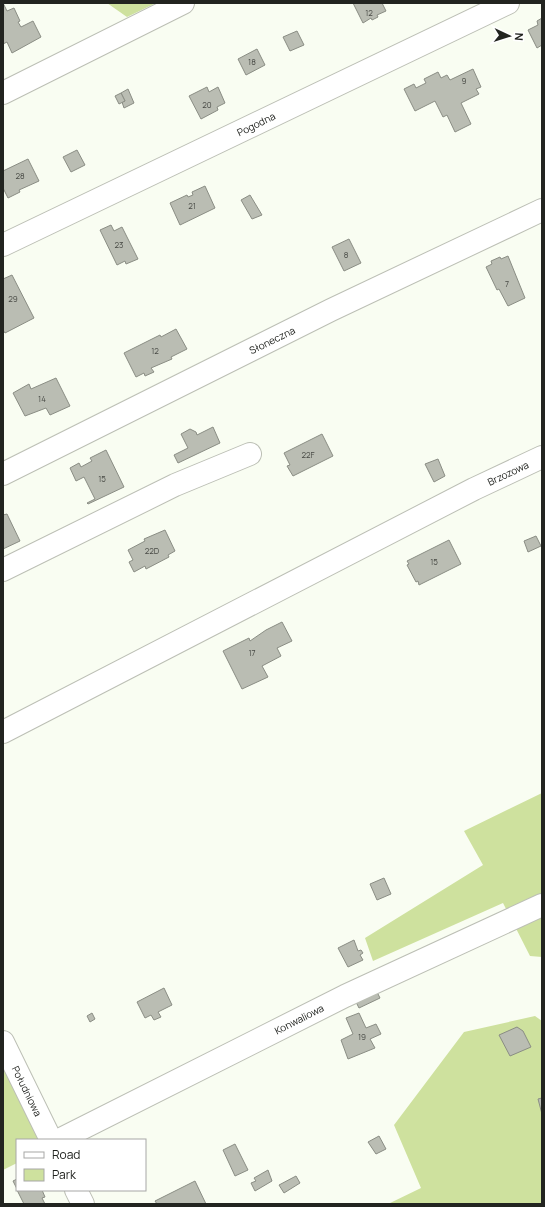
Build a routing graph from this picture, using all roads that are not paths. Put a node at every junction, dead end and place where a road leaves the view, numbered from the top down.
1 (183, 3) edge
2 (508, 3) edge
3 (3, 93) edge
4 (542, 210) edge
5 (3, 245) edge
6 (250, 454) dead end
7 (542, 457) edge
8 (3, 474) edge
9 (3, 570) edge
10 (3, 732) edge
11 (542, 905) edge
12 (3, 1042) edge
13 (51, 1139) edge
14 (61, 1139) edge
15 (76, 1191) edge
16 (83, 1204) edge

1 - 3 street
2 - 5 street, Pogodna
4 - 8 street, Słoneczna
6 - 9 street
7 - 10 street, Brzozowa
11 - 14 street, Konwaliowa
12 - 13 street, Południowa
15 - 16 street

